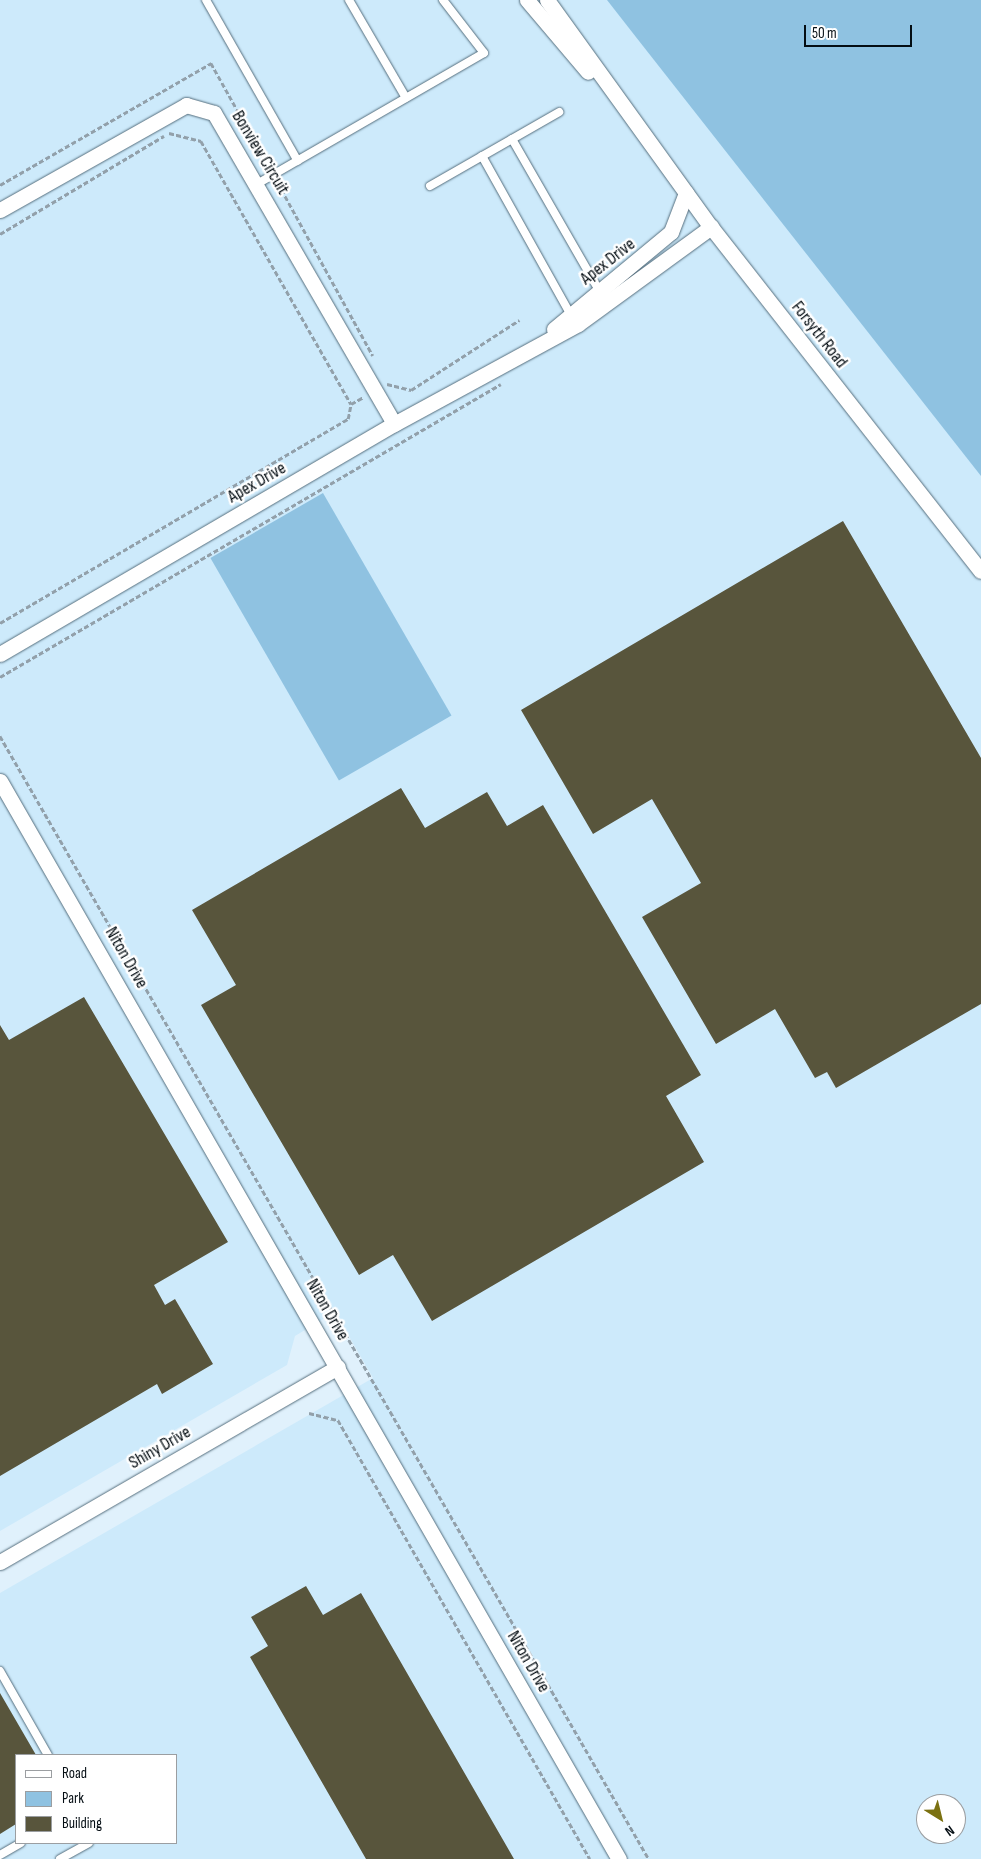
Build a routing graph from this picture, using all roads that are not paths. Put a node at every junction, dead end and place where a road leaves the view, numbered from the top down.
1 (349, 0) edge
2 (443, 0) edge
3 (527, 0) edge
4 (547, 0) edge
5 (210, 1) edge
6 (406, 98) junction
7 (559, 112) dead end
8 (631, 120) junction
9 (512, 139) junction
10 (482, 156) junction
11 (298, 161) junction
12 (257, 184) junction
13 (430, 186) dead end
14 (686, 193) junction
15 (0, 210) edge
16 (711, 227) junction
17 (600, 292) junction
18 (571, 315) junction
19 (533, 345) junction
20 (394, 424) junction
21 (981, 571) edge
22 (0, 654) edge
23 (0, 780) edge
24 (338, 1367) junction
25 (0, 1562) edge
26 (0, 1671) edge
27 (47, 1754) edge
28 (19, 1844) edge
29 (87, 1844) edge
30 (0, 1855) edge
31 (60, 1859) edge
32 (619, 1859) edge

1 - 6 lane
2 - 6 lane
3 - 8 street, Forsyth Road
4 - 8 street, Forsyth Road
5 - 11 lane
6 - 11 lane
7 - 9 lane
8 - 14 street, Forsyth Road
9 - 10 lane
9 - 17 lane
10 - 13 lane
10 - 18 lane
11 - 12 lane
12 - 15 street, Bonview Circuit
12 - 20 street, Bonview Circuit
14 - 16 street, Forsyth Road
14 - 17 street, Apex Drive
16 - 19 street, Apex Drive
16 - 21 street, Forsyth Road
17 - 18 street, Apex Drive
18 - 19 street, Apex Drive
19 - 20 street, Apex Drive
20 - 22 street, Apex Drive
23 - 24 street, Niton Drive
24 - 25 street, Shiny Drive
24 - 32 street, Niton Drive
26 - 27 lane
28 - 30 lane
29 - 31 lane

